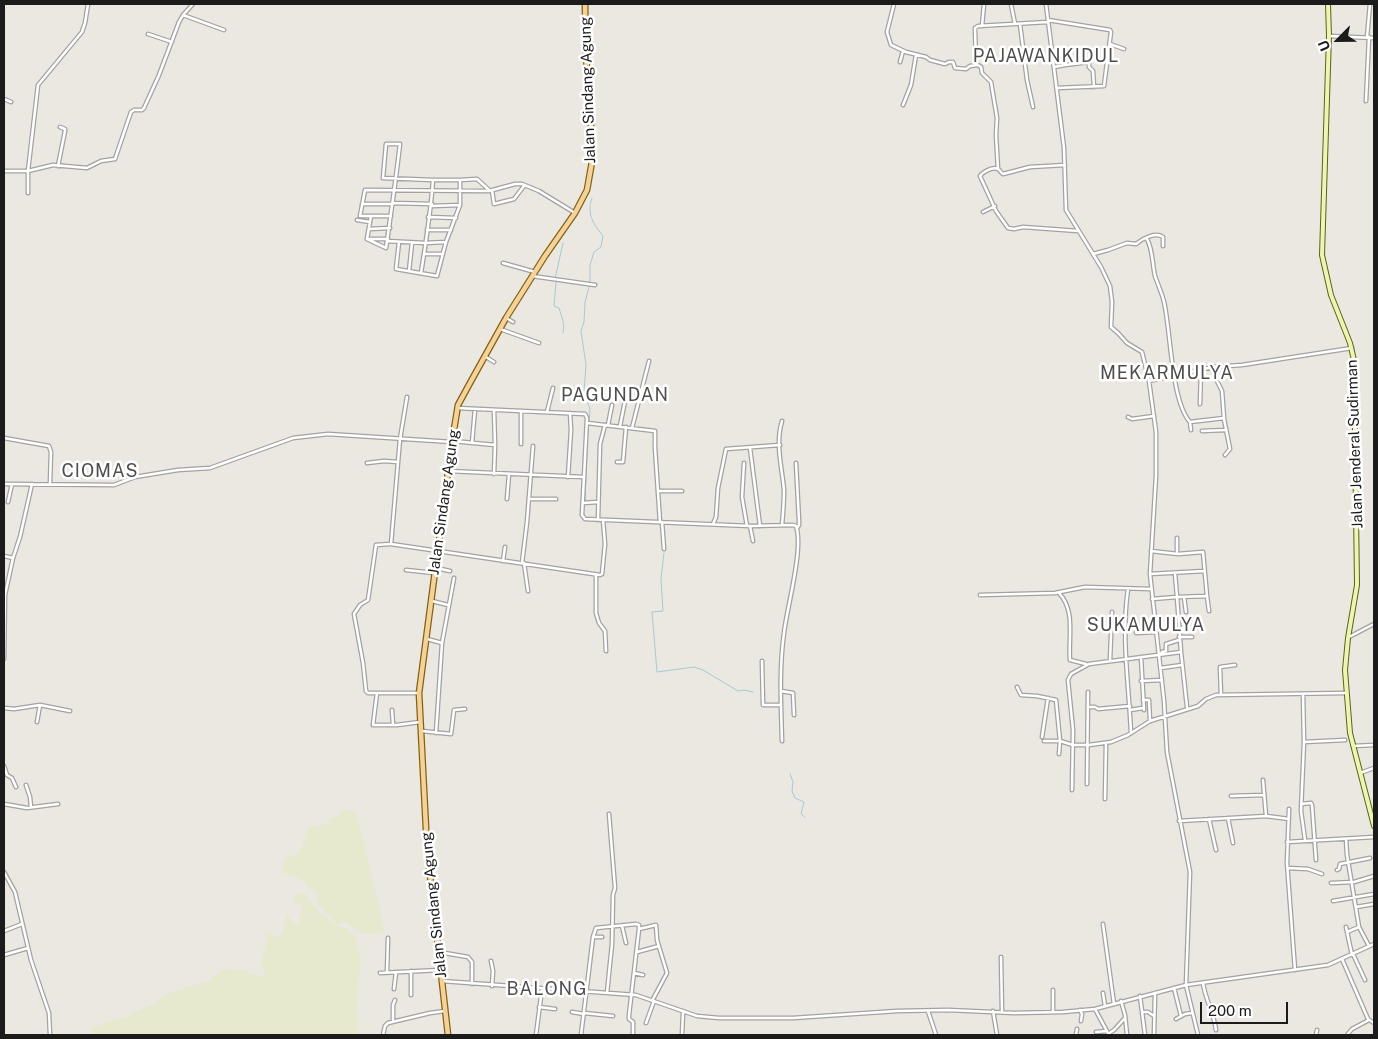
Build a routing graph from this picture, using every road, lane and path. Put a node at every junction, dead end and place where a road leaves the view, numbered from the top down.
1 (88, 4) edge
2 (193, 4) edge
3 (585, 4) edge
4 (894, 4) edge
5 (984, 4) edge
6 (1012, 4) edge
7 (1046, 4) edge
8 (1328, 4) edge
9 (1370, 4) edge
10 (183, 15) junction
11 (1048, 21) junction
12 (1015, 24) junction
13 (1020, 24) junction
14 (982, 26) junction
15 (224, 30) dead end
16 (148, 34) dead end
17 (1329, 36) junction
18 (1368, 37) junction
19 (1374, 38) edge
20 (172, 42) junction
21 (1110, 44) junction
22 (1124, 49) dead end
23 (903, 51) junction
24 (1052, 54) junction
25 (916, 55) junction
26 (900, 62) dead end
27 (977, 65) junction
28 (1065, 65) junction
29 (1054, 67) junction
30 (1094, 87) junction
31 (1057, 88) junction
32 (4, 99) edge
33 (1366, 101) dead end
34 (11, 102) dead end
35 (904, 105) dead end
36 (1033, 107) dead end
37 (60, 127) dead end
38 (1065, 165) junction
39 (58, 166) junction
40 (998, 169) junction
41 (4, 171) edge
42 (28, 171) junction
43 (396, 178) junction
44 (433, 180) junction
45 (460, 180) junction
46 (524, 185) junction
47 (394, 190) junction
48 (491, 190) junction
49 (432, 191) junction
50 (460, 191) junction
51 (28, 193) dead end
52 (362, 204) junction
53 (393, 204) junction
54 (432, 205) junction
55 (460, 205) junction
56 (995, 206) junction
57 (983, 212) dead end
58 (575, 213) junction
59 (371, 216) junction
60 (391, 216) junction
61 (428, 217) junction
62 (456, 218) junction
63 (357, 220) dead end
64 (370, 222) junction
65 (369, 228) junction
66 (390, 228) junction
67 (427, 230) junction
68 (451, 230) junction
69 (1078, 231) junction
70 (367, 239) junction
71 (1147, 239) junction
72 (388, 240) junction
73 (399, 242) junction
74 (412, 242) junction
75 (446, 242) junction
76 (425, 243) junction
77 (1163, 246) dead end
78 (424, 254) junction
79 (443, 254) junction
80 (1093, 254) junction
81 (503, 263) dead end
82 (409, 271) junction
83 (421, 273) junction
84 (534, 274) junction
85 (595, 285) dead end
86 (506, 318) junction
87 (513, 322) dead end
88 (500, 329) junction
89 (539, 343) dead end
90 (1352, 348) junction
91 (484, 356) junction
92 (649, 361) dead end
93 (494, 362) dead end
94 (1213, 367) junction
95 (1201, 369) junction
96 (1174, 375) junction
97 (1149, 381) junction
98 (553, 388) dead end
99 (407, 397) dead end
100 (624, 402) dead end
101 (1200, 404) dead end
102 (612, 405) dead end
103 (457, 408) junction
104 (475, 409) junction
105 (494, 410) junction
106 (521, 411) junction
107 (547, 412) junction
108 (570, 413) junction
109 (1154, 416) junction
110 (1128, 417) dead end
111 (1224, 419) junction
112 (782, 421) dead end
113 (1190, 422) junction
114 (587, 423) junction
115 (606, 425) junction
116 (620, 426) junction
117 (626, 427) junction
118 (632, 428) junction
119 (1191, 430) dead end
120 (1225, 430) junction
121 (1202, 431) dead end
122 (4, 438) edge
123 (400, 439) junction
124 (452, 441) junction
125 (472, 443) junction
126 (521, 444) dead end
127 (495, 445) junction
128 (780, 445) junction
129 (533, 446) dead end
130 (750, 447) junction
131 (1225, 455) dead end
132 (398, 462) junction
133 (617, 462) dead end
134 (368, 463) dead end
135 (744, 463) dead end
136 (796, 463) dead end
137 (448, 471) junction
138 (494, 474) junction
139 (509, 474) junction
140 (531, 475) junction
141 (568, 477) junction
142 (584, 478) junction
143 (4, 484) edge
144 (12, 484) junction
145 (32, 484) junction
146 (50, 484) junction
147 (658, 491) junction
148 (682, 491) dead end
149 (507, 498) dead end
150 (529, 499) junction
151 (556, 499) dead end
152 (8, 502) dead end
153 (598, 502) junction
154 (583, 503) junction
155 (598, 520) junction
156 (603, 520) junction
157 (661, 522) junction
158 (713, 524) junction
159 (782, 525) junction
160 (748, 526) junction
161 (760, 526) junction
162 (797, 528) junction
163 (1177, 538) dead end
164 (753, 541) dead end
165 (391, 544) junction
166 (505, 548) dead end
167 (664, 549) dead end
168 (438, 550) junction
169 (1151, 551) junction
170 (1177, 554) junction
171 (4, 556) edge
172 (13, 558) junction
173 (503, 561) junction
174 (523, 563) junction
175 (406, 570) dead end
176 (435, 570) junction
177 (450, 571) dead end
178 (1204, 571) junction
179 (1175, 572) junction
180 (1150, 574) junction
181 (596, 575) junction
182 (454, 578) dead end
183 (1128, 589) junction
184 (1151, 589) junction
185 (528, 591) dead end
186 (1059, 593) junction
187 (980, 594) dead end
188 (1207, 596) junction
189 (1177, 597) junction
190 (1184, 597) junction
191 (1152, 599) junction
192 (430, 600) junction
193 (448, 605) junction
194 (1208, 611) dead end
195 (1112, 612) dead end
196 (1186, 612) dead end
197 (1374, 624) edge
198 (1156, 632) junction
199 (1136, 633) dead end
200 (1192, 637) dead end
201 (426, 638) junction
202 (1348, 638) junction
203 (1179, 639) junction
204 (442, 643) junction
205 (606, 651) dead end
206 (1181, 652) junction
207 (1160, 655) junction
208 (1141, 657) junction
209 (1127, 658) junction
210 (4, 659) edge
211 (1110, 660) junction
212 (762, 661) dead end
213 (1088, 664) junction
214 (1182, 665) junction
215 (1235, 665) dead end
216 (1160, 668) junction
217 (1162, 680) junction
218 (1141, 682) junction
219 (1018, 687) dead end
220 (781, 691) junction
221 (1088, 692) dead end
222 (376, 693) junction
223 (419, 693) junction
224 (1346, 693) junction
225 (1303, 694) junction
226 (1221, 695) junction
227 (1048, 698) junction
228 (1143, 700) junction
229 (40, 705) junction
230 (781, 705) junction
231 (1088, 706) junction
232 (4, 708) edge
233 (1130, 708) junction
234 (1188, 708) junction
235 (465, 709) dead end
236 (392, 710) dead end
237 (70, 711) dead end
238 (794, 715) dead end
239 (1166, 716) junction
240 (1150, 721) junction
241 (37, 722) dead end
242 (420, 722) junction
243 (393, 725) junction
244 (421, 731) junction
245 (436, 733) junction
246 (1132, 733) junction
247 (1345, 740) dead end
248 (782, 741) dead end
249 (1060, 741) junction
250 (1304, 742) junction
251 (1106, 743) junction
252 (1073, 745) junction
253 (1089, 745) junction
254 (1374, 745) edge
255 (1353, 746) junction
256 (1059, 754) dead end
257 (4, 766) edge
258 (1374, 768) edge
259 (1360, 772) junction
260 (1263, 780) dead end
261 (1087, 784) dead end
262 (26, 785) dead end
263 (16, 787) dead end
264 (1072, 790) dead end
265 (1264, 795) junction
266 (1231, 796) dead end
267 (1105, 799) dead end
268 (4, 804) edge
269 (58, 804) dead end
270 (1301, 804) junction
271 (30, 807) junction
272 (1289, 809) dead end
273 (609, 814) dead end
274 (1266, 816) junction
275 (1228, 818) junction
276 (1209, 819) junction
277 (1289, 819) junction
278 (1179, 820) junction
279 (1374, 826) edge
280 (1374, 837) edge
281 (1346, 839) junction
282 (1305, 840) junction
283 (1314, 840) junction
284 (1287, 842) junction
285 (1233, 843) dead end
286 (1216, 850) dead end
287 (1370, 858) dead end
288 (1316, 860) dead end
289 (1348, 862) junction
290 (1288, 868) junction
291 (1337, 870) dead end
292 (4, 872) edge
293 (1322, 874) dead end
294 (1374, 876) edge
295 (1351, 882) junction
296 (1331, 884) dead end
297 (1374, 894) edge
298 (1354, 898) junction
299 (1333, 901) dead end
300 (1374, 904) edge
301 (1356, 907) junction
302 (22, 924) junction
303 (1103, 924) dead end
304 (612, 926) junction
305 (622, 926) junction
306 (1346, 927) dead end
307 (1359, 927) junction
308 (639, 929) junction
309 (4, 931) edge
310 (1347, 932) junction
311 (593, 937) junction
312 (602, 937) dead end
313 (388, 938) dead end
314 (626, 943) dead end
315 (1374, 944) edge
316 (659, 946) junction
317 (1369, 946) junction
318 (28, 948) junction
319 (438, 952) junction
320 (637, 952) junction
321 (1352, 954) junction
322 (4, 955) edge
323 (1001, 957) dead end
324 (1342, 959) junction
325 (491, 961) dead end
326 (440, 970) junction
327 (1295, 970) junction
328 (411, 971) junction
329 (387, 972) junction
330 (396, 972) junction
331 (380, 973) dead end
332 (634, 973) junction
333 (643, 975) dead end
334 (1364, 980) dead end
335 (442, 981) junction
336 (1203, 982) junction
337 (472, 984) junction
338 (492, 986) junction
339 (1186, 986) junction
340 (1174, 988) junction
341 (394, 989) dead end
342 (542, 989) junction
343 (1052, 990) dead end
344 (587, 992) junction
345 (607, 993) junction
346 (1103, 993) dead end
347 (1155, 993) junction
348 (411, 995) dead end
349 (630, 995) junction
350 (1140, 996) junction
351 (395, 1000) dead end
352 (653, 1001) junction
353 (1121, 1001) junction
354 (1114, 1004) junction
355 (1105, 1006) junction
356 (539, 1007) junction
357 (1095, 1009) junction
358 (555, 1010) dead end
359 (928, 1010) junction
360 (1080, 1010) junction
361 (445, 1011) junction
362 (993, 1011) junction
363 (1053, 1011) junction
364 (572, 1012) dead end
365 (1002, 1012) junction
366 (684, 1013) junction
367 (1143, 1013) junction
368 (1192, 1013) junction
369 (584, 1014) junction
370 (1181, 1015) junction
371 (613, 1016) dead end
372 (1125, 1016) junction
373 (1155, 1018) junction
374 (1176, 1019) dead end
375 (1369, 1020) junction
376 (1081, 1021) dead end
377 (393, 1022) junction
378 (646, 1023) dead end
379 (1374, 1023) edge
380 (1077, 1029) dead end
381 (1216, 1030) dead end
382 (1316, 1030) dead end
383 (1096, 1032) dead end
384 (1108, 1033) edge
385 (50, 1035) edge
386 (383, 1035) edge
387 (448, 1035) edge
388 (536, 1035) edge
389 (581, 1035) edge
390 (633, 1035) edge
391 (682, 1035) edge
392 (936, 1035) edge
393 (997, 1035) edge
394 (1076, 1035) edge
395 (1127, 1035) edge
396 (1145, 1035) edge
397 (1154, 1035) edge
398 (1198, 1035) edge
399 (1316, 1035) edge
400 (1347, 1035) edge

1 - 42 street
2 - 10 street
3 - 58 main road, Jalan Sindang Agung
4 - 23 street
5 - 14 street
6 - 12 street
7 - 11 street
8 - 17 main road, Jalan Jenderal Sudirman
9 - 18 street
10 - 15 street
10 - 20 street
11 - 13 street
11 - 21 street
11 - 24 street
12 - 13 street
12 - 14 street
13 - 36 street
14 - 27 street
16 - 20 street
17 - 18 street
17 - 90 main road, Jalan Jenderal Sudirman
18 - 19 street
18 - 33 street
20 - 39 street
21 - 22 street
21 - 30 street
23 - 25 street
23 - 26 street
24 - 28 street
24 - 29 street
25 - 27 street
25 - 35 street
27 - 40 street
28 - 29 street
28 - 30 street
29 - 31 street
30 - 31 street
31 - 38 street
32 - 34 street
37 - 39 street
38 - 40 street
38 - 69 street
39 - 42 street
40 - 56 street
41 - 42 street
42 - 51 street
43 - 43 street
43 - 44 street
43 - 47 street
44 - 45 street
44 - 49 street
45 - 48 street
45 - 50 street
46 - 48 street
46 - 48 street
46 - 58 street
47 - 49 street
47 - 52 street
47 - 53 street
48 - 50 street
49 - 50 street
49 - 54 street
50 - 55 street
52 - 53 street
52 - 59 street
53 - 54 street
53 - 60 street
54 - 55 street
54 - 61 street
55 - 62 street
56 - 57 street
56 - 69 street
58 - 84 main road, Jalan Sindang Agung
59 - 60 street
59 - 64 street
60 - 66 street
61 - 62 street
61 - 67 street
62 - 68 street
63 - 64 street
64 - 65 street
65 - 66 street
65 - 70 street
66 - 72 street
67 - 68 street
67 - 76 street
68 - 75 street
69 - 80 street
70 - 72 street
70 - 72 street
71 - 77 street
71 - 80 street
71 - 96 street
72 - 73 street
73 - 74 street
73 - 82 street
74 - 76 street
74 - 82 street
75 - 76 street
75 - 79 street
76 - 78 street
78 - 79 street
78 - 83 street
79 - 83 street
80 - 97 street
81 - 84 street
82 - 83 street
84 - 85 street
84 - 86 main road, Jalan Sindang Agung
86 - 87 street
86 - 88 main road, Jalan Sindang Agung
88 - 89 street
88 - 91 main road, Jalan Sindang Agung
90 - 94 street
90 - 202 main road, Jalan Jenderal Sudirman
91 - 93 street
91 - 103 main road, Jalan Sindang Agung
92 - 118 street
94 - 95 street
94 - 111 street
95 - 96 street
95 - 101 street
96 - 97 street
96 - 113 street
97 - 109 street
98 - 107 street
99 - 123 street
100 - 116 street
102 - 115 street
103 - 104 street
103 - 124 main road, Jalan Sindang Agung
104 - 105 street
104 - 125 street
105 - 106 street
105 - 127 street
106 - 107 street
106 - 126 street
107 - 108 street
108 - 114 street
108 - 141 street
109 - 110 street
109 - 169 street
111 - 113 street
111 - 120 street
112 - 128 street
113 - 119 street
114 - 115 street
114 - 142 street
115 - 116 street
115 - 153 street
116 - 117 street
117 - 118 street
117 - 133 street
118 - 147 street
120 - 121 street
120 - 131 street
122 - 146 street
123 - 124 street
123 - 132 street
123 - 146 street
124 - 125 street
124 - 137 main road, Jalan Sindang Agung
125 - 127 street
127 - 138 street
128 - 130 street
128 - 159 street
129 - 140 street
130 - 158 street
130 - 161 street
132 - 134 street
132 - 165 street
135 - 160 street
136 - 162 street
137 - 138 street
137 - 168 main road, Jalan Sindang Agung
138 - 139 street
139 - 140 street
139 - 149 street
140 - 141 street
140 - 150 street
141 - 142 street
142 - 154 street
143 - 144 street
144 - 145 street
144 - 152 street
145 - 146 street
145 - 172 street
147 - 148 street
147 - 157 street
150 - 151 street
150 - 174 street
153 - 154 street
153 - 155 street
154 - 155 street
155 - 156 street
156 - 157 street
156 - 181 street
157 - 158 street
157 - 167 street
158 - 160 street
159 - 161 street
159 - 162 street
160 - 161 street
160 - 164 street
162 - 220 street
163 - 170 street
165 - 168 street
165 - 222 street
166 - 173 street
168 - 173 street
168 - 176 main road, Jalan Sindang Agung
169 - 170 street
169 - 180 street
170 - 178 street
171 - 172 street
172 - 210 street
173 - 174 street
174 - 181 street
174 - 185 street
175 - 176 street
176 - 177 street
176 - 192 main road, Jalan Sindang Agung
178 - 179 street
178 - 188 street
179 - 180 street
179 - 189 street
180 - 184 street
181 - 205 street
182 - 193 street
183 - 184 street
183 - 186 street
183 - 209 street
184 - 191 street
186 - 187 street
186 - 213 street
188 - 190 street
188 - 194 street
189 - 190 street
189 - 191 street
189 - 203 street
190 - 196 street
191 - 198 street
192 - 193 street
192 - 201 main road, Jalan Sindang Agung
193 - 204 street
195 - 211 street
197 - 202 street
198 - 199 street
198 - 207 street
200 - 203 street
201 - 204 street
201 - 223 main road, Jalan Sindang Agung
202 - 224 main road, Jalan Jenderal Sudirman
203 - 206 street
203 - 207 street
204 - 245 street
206 - 207 street
206 - 214 street
207 - 208 street
207 - 216 street
208 - 209 street
208 - 218 street
209 - 211 street
209 - 233 street
211 - 213 street
212 - 230 street
213 - 252 street
214 - 216 street
214 - 234 street
215 - 226 street
216 - 217 street
217 - 218 street
217 - 239 street
218 - 228 street
219 - 227 street
220 - 230 street
220 - 238 street
221 - 231 street
222 - 223 street
222 - 243 street
223 - 242 main road, Jalan Sindang Agung
224 - 225 street
224 - 255 main road, Jalan Jenderal Sudirman
225 - 226 street
225 - 250 street
226 - 234 street
227 - 249 street
227 - 249 street
228 - 233 street
228 - 240 street
229 - 232 street
229 - 237 street
229 - 241 street
230 - 248 street
231 - 233 street
231 - 253 street
233 - 246 street
234 - 239 street
235 - 245 street
236 - 243 street
239 - 240 street
239 - 278 street
240 - 246 street
242 - 243 street
242 - 244 main road, Jalan Sindang Agung
244 - 245 street
244 - 319 main road, Jalan Sindang Agung
246 - 251 street
247 - 250 street
249 - 252 street
249 - 256 street
250 - 270 street
251 - 253 street
251 - 267 street
252 - 253 street
252 - 264 street
253 - 261 street
254 - 255 street
255 - 259 main road, Jalan Jenderal Sudirman
257 - 263 street
258 - 259 street
259 - 279 main road, Jalan Jenderal Sudirman
260 - 265 street
262 - 271 street
265 - 266 street
265 - 274 street
268 - 271 street
269 - 271 street
270 - 282 street
270 - 283 street
272 - 277 street
273 - 304 street
274 - 275 street
274 - 277 street
275 - 276 street
275 - 285 street
276 - 278 street
276 - 286 street
277 - 284 street
278 - 339 street
280 - 281 street
280 - 283 street
281 - 283 street
281 - 289 street
282 - 283 street
282 - 284 street
283 - 288 street
284 - 290 street
287 - 289 street
289 - 291 street
289 - 295 street
290 - 293 street
290 - 327 street
292 - 302 street
294 - 295 street
295 - 296 street
295 - 298 street
297 - 298 street
298 - 299 street
298 - 301 street
300 - 301 street
301 - 307 street
302 - 309 street
302 - 318 street
303 - 354 street
304 - 305 street
304 - 311 street
304 - 345 street
305 - 308 street
305 - 314 street
306 - 310 street
307 - 310 street
307 - 317 street
308 - 316 street
308 - 320 street
310 - 321 street
311 - 312 street
311 - 344 street
313 - 329 street
315 - 317 street
316 - 320 street
316 - 352 street
317 - 321 street
318 - 322 street
318 - 385 street
319 - 326 main road, Jalan Sindang Agung
319 - 337 street
320 - 332 street
321 - 324 street
321 - 334 street
323 - 365 street
324 - 327 street
324 - 375 street
325 - 338 street
326 - 328 street
326 - 335 main road, Jalan Sindang Agung
327 - 336 street
328 - 330 street
328 - 348 street
329 - 330 street
329 - 331 street
330 - 341 street
332 - 333 street
332 - 349 street
335 - 337 street
335 - 361 main road, Jalan Sindang Agung
336 - 339 street
336 - 381 street
337 - 338 street
338 - 342 street
339 - 340 street
339 - 368 street
340 - 347 street
340 - 370 street
342 - 344 street
342 - 356 street
343 - 363 street
344 - 345 street
344 - 369 street
345 - 349 street
346 - 355 street
347 - 350 street
347 - 373 street
349 - 352 street
349 - 390 street
350 - 353 street
350 - 367 street
351 - 377 street
352 - 366 street
352 - 378 street
353 - 354 street
353 - 372 street
354 - 355 street
355 - 357 street
356 - 358 street
356 - 388 street
357 - 360 street
357 - 384 street
359 - 362 street
359 - 366 street
359 - 392 street
360 - 363 street
360 - 376 street
361 - 377 street
361 - 387 main road, Jalan Sindang Agung
362 - 365 street
362 - 393 street
363 - 365 street
364 - 369 street
366 - 391 street
367 - 373 street
367 - 396 street
368 - 370 street
368 - 398 street
369 - 371 street
369 - 389 street
370 - 374 street
372 - 384 street
372 - 395 street
373 - 397 street
375 - 379 street
375 - 400 street
377 - 386 street
380 - 394 street
382 - 399 street
383 - 384 street

